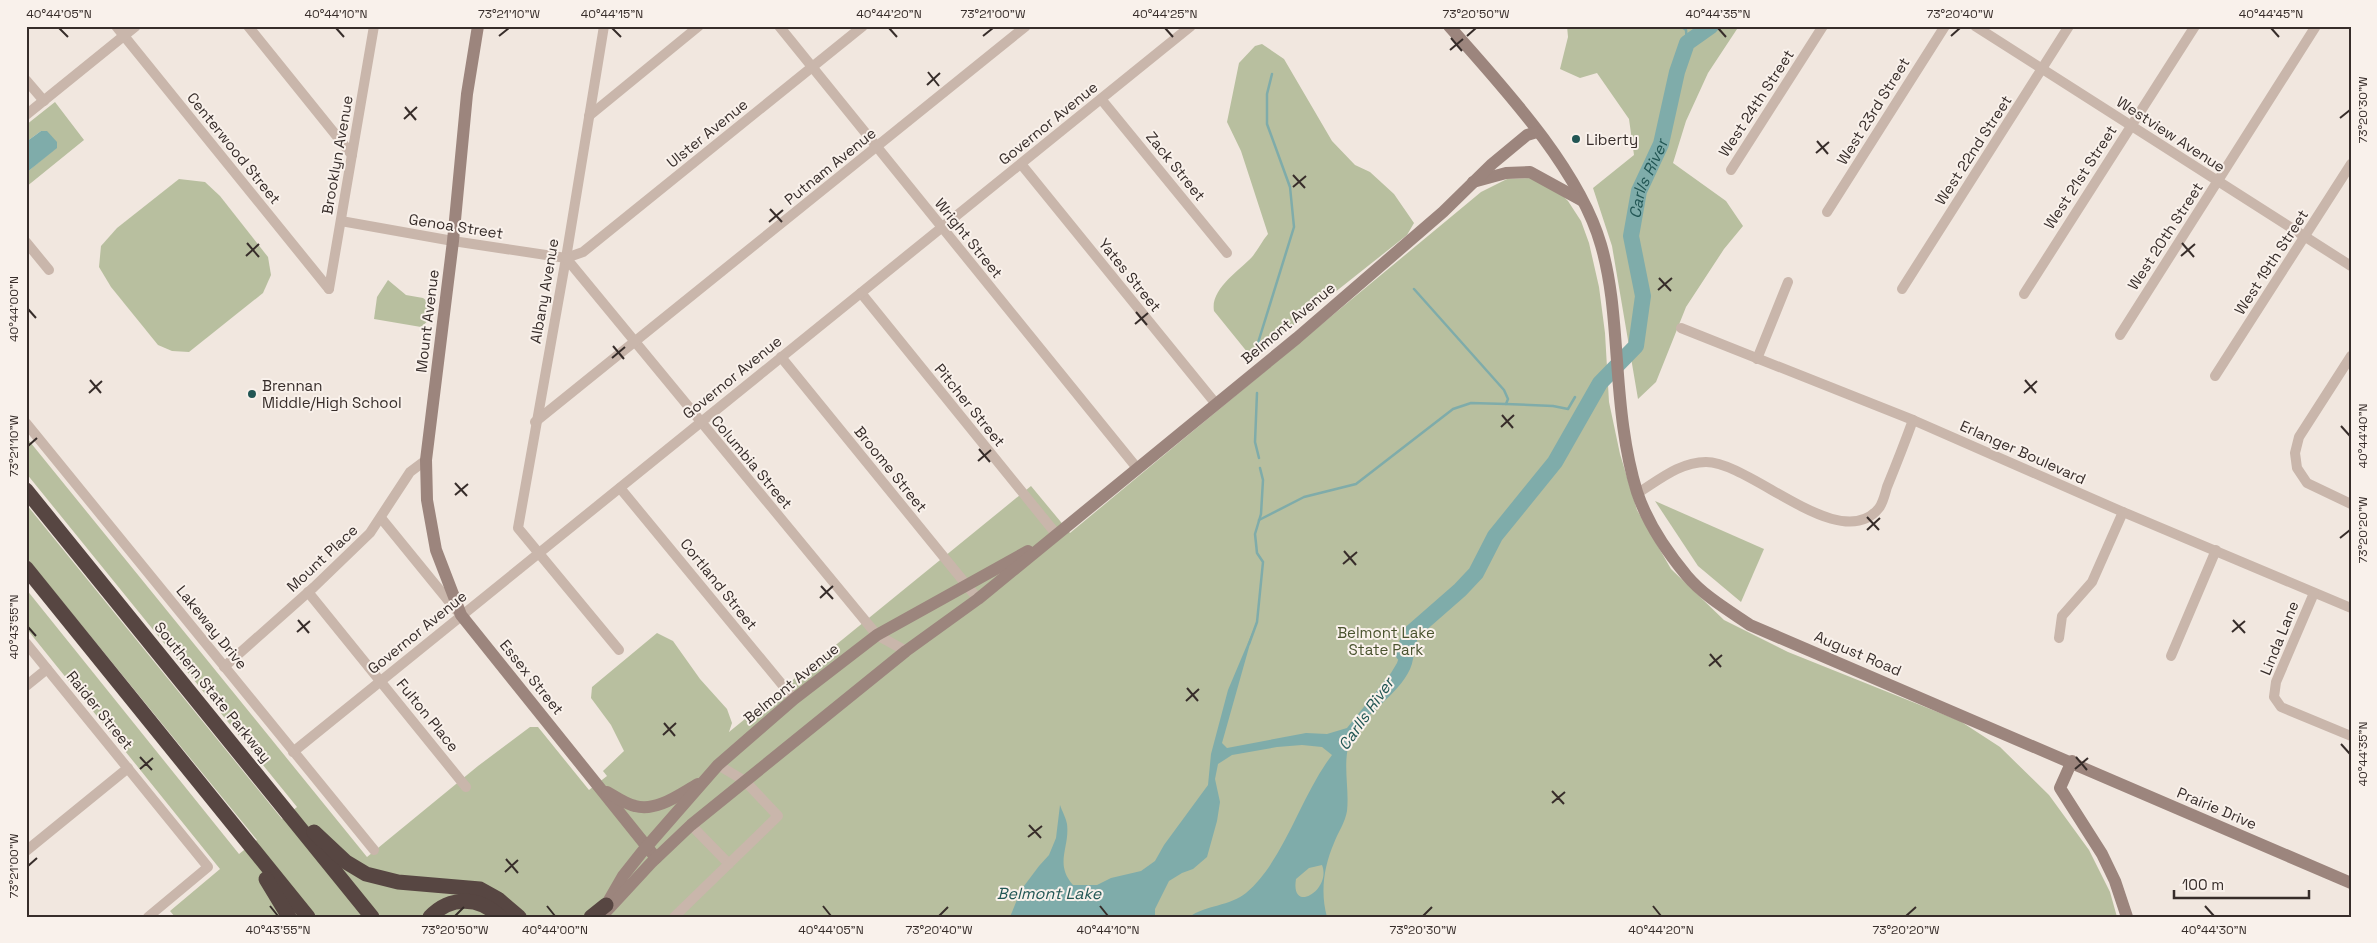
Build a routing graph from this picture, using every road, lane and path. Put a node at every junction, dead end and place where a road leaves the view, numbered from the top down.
1 (116, 26) edge
2 (136, 26) edge
3 (248, 26) edge
4 (374, 26) edge
5 (478, 26) edge
6 (604, 26) edge
7 (699, 26) edge
8 (779, 26) edge
9 (863, 26) edge
10 (1026, 26) edge
11 (1191, 26) edge
12 (1449, 26) edge
13 (1823, 26) edge
14 (1944, 26) edge
15 (1975, 26) edge
16 (2070, 26) edge
17 (2195, 26) edge
18 (2316, 26) edge
19 (124, 36) junction
20 (812, 68) junction
21 (2042, 69) junction
22 (26, 80) edge
23 (1101, 99) junction
24 (44, 101) junction
25 (26, 116) edge
26 (589, 116) junction
27 (2132, 125) junction
28 (1537, 132) junction
29 (876, 148) junction
30 (352, 155) junction
31 (1021, 164) junction
32 (2351, 164) edge
33 (1731, 170) dead end
34 (2218, 182) junction
35 (1471, 183) junction
36 (1581, 200) junction
37 (1827, 212) dead end
38 (341, 221) junction
39 (941, 228) junction
40 (2305, 237) junction
41 (453, 241) junction
42 (26, 242) edge
43 (1228, 253) dead end
44 (566, 258) junction
45 (2351, 266) edge
46 (48, 270) dead end
47 (1788, 282) dead end
48 (329, 289) joint
49 (1902, 289) dead end
50 (861, 293) junction
51 (2024, 294) dead end
52 (1680, 328) dead end
53 (2120, 335) dead end
54 (636, 342) junction
55 (2351, 356) edge
56 (781, 357) junction
57 (1756, 359) junction
58 (2216, 376) dead end
59 (1216, 404) junction
60 (1913, 420) junction
61 (535, 422) junction
62 (700, 423) junction
63 (26, 424) edge
64 (426, 460) junction
65 (1137, 468) junction
66 (620, 488) junction
67 (26, 490) edge
68 (1638, 493) junction
69 (2351, 504) edge
70 (2123, 512) junction
71 (381, 518) junction
72 (1057, 535) junction
73 (2216, 550) junction
74 (540, 553) junction
75 (26, 568) edge
76 (967, 585) junction
77 (308, 592) junction
78 (2314, 593) junction
79 (978, 599) junction
80 (2351, 608) edge
81 (461, 616) junction
82 (876, 635) junction
83 (2059, 638) dead end
84 (26, 643) edge
85 (619, 650) dead end
86 (906, 651) junction
87 (2172, 656) dead end
88 (224, 667) junction
89 (47, 669) junction
90 (381, 681) junction
91 (26, 686) edge
92 (794, 699) junction
93 (2351, 736) edge
94 (293, 752) junction
95 (2072, 761) junction
96 (718, 765) junction
97 (128, 768) junction
98 (706, 779) junction
99 (745, 781) junction
100 (466, 787) dead end
101 (602, 790) junction
102 (274, 794) junction
103 (677, 812) junction
104 (691, 825) junction
105 (235, 826) junction
106 (647, 848) junction
107 (374, 850) dead end
108 (26, 851) edge
109 (656, 858) junction
110 (729, 864) junction
111 (2351, 883) edge
112 (602, 913) edge
113 (156, 914) edge
114 (289, 917) edge
115 (308, 917) edge
116 (372, 917) edge
117 (430, 917) edge
118 (500, 917) edge
119 (519, 917) edge
120 (591, 917) edge
121 (674, 917) edge
122 (2127, 917) edge

1 - 19 street, Centerwood Street
2 - 19 street
3 - 30 street
4 - 30 street, Brooklyn Avenue
5 - 41 street, Mount Avenue
6 - 26 street, Albany Avenue
7 - 26 street
8 - 20 street, Wright Street
9 - 20 street, Ulster Avenue
10 - 29 street, Putnam Avenue
11 - 23 street, Governor Avenue
12 - 28 street, August Road
13 - 33 street, West 24th Street
14 - 37 street, West 23rd Street
15 - 21 street, Westview Avenue
16 - 21 street, West 22nd Street
17 - 27 street, West 21st Street
18 - 34 street, West 20th Street
19 - 24 street
19 - 48 street, Centerwood Street
20 - 29 street, Wright Street
20 - 44 street, Ulster Avenue
21 - 27 street, Westview Avenue
21 - 49 street, West 22nd Street
22 - 24 street
23 - 31 street, Governor Avenue
23 - 43 street, Zack Street
24 - 25 street
26 - 44 street, Albany Avenue
27 - 34 street, Westview Avenue
27 - 51 street, West 21st Street
28 - 35 street, Belmont Avenue
28 - 36 street, August Road
29 - 39 street, Wright Street
29 - 54 street, Putnam Avenue
30 - 38 street, Brooklyn Avenue
31 - 39 street, Governor Avenue
31 - 59 street, Yates Street
32 - 40 street, West 19th Street
34 - 40 street, Westview Avenue
34 - 53 street, West 20th Street
35 - 36 street
35 - 59 street, Belmont Avenue
36 - 68 street, August Road
38 - 41 street, Genoa Street
38 - 48 street, Brooklyn Avenue
39 - 50 street, Governor Avenue
39 - 65 street, Wright Street
40 - 45 street, Westview Avenue
40 - 58 street, West 19th Street
41 - 44 street, Genoa Street
41 - 64 street, Mount Avenue
42 - 46 street
44 - 54 street, Columbia Street
44 - 61 street, Albany Avenue
47 - 57 street
50 - 56 street, Governor Avenue
50 - 72 street, Pitcher Street
52 - 57 street, Erlanger Boulevard
54 - 61 street, Putnam Avenue
54 - 62 street, Columbia Street
55 - 69 street
56 - 62 street, Governor Avenue
56 - 76 street, Broome Street
57 - 60 street, Erlanger Boulevard
59 - 65 street, Belmont Avenue
60 - 68 street
60 - 70 street, Erlanger Boulevard
61 - 74 street, Albany Avenue
62 - 66 street, Governor Avenue
62 - 82 street, Columbia Street
63 - 88 street, Lakeway Drive
64 - 71 street, Mount Place
64 - 81 street, Mount Avenue
65 - 72 street, Belmont Avenue
66 - 74 street, Governor Avenue
66 - 92 street, Cortland Street
67 - 102 highway, Southern State Parkway
68 - 95 street, August Road
70 - 73 street, Erlanger Boulevard
70 - 83 street
71 - 77 street, Mount Place
71 - 81 street, Essex Street
72 - 76 street, Belmont Avenue
72 - 79 street, Belmont Avenue
73 - 78 street, Erlanger Boulevard
73 - 87 street
74 - 81 street, Governor Avenue
74 - 85 street
75 - 105 highway
76 - 79 street, Broome Street
76 - 82 street, Belmont Avenue
77 - 88 street, Mount Place
77 - 90 street, Fulton Place
78 - 80 street, Erlanger Boulevard
78 - 93 street, Linda Lane
79 - 86 street, Belmont Avenue
81 - 90 street, Governor Avenue
81 - 101 street, Essex Street
82 - 86 street, Columbia Street
82 - 92 street, Belmont Avenue
84 - 89 street, Raider Street
86 - 99 street, Belmont Avenue
88 - 94 street, Lakeway Drive
89 - 91 street
89 - 97 street, Raider Street
90 - 94 street, Governor Avenue
90 - 100 street, Fulton Place
92 - 96 street, Belmont Avenue
94 - 107 street, Lakeway Drive
95 - 111 street, Prairie Drive
95 - 122 street
96 - 98 street, Belmont Avenue
96 - 99 street
97 - 108 street
97 - 113 street, Raider Street
98 - 101 street
98 - 103 street, Belmont Avenue
99 - 104 street, Belmont Avenue
99 - 110 street
101 - 106 street, Essex Street
102 - 116 highway, Southern State Parkway
102 - 119 highway
103 - 104 street
103 - 106 street, Belmont Avenue
104 - 109 street, Belmont Avenue
104 - 110 street
105 - 114 highway
105 - 115 highway
106 - 109 street, Essex Street
106 - 112 street, Belmont Avenue
109 - 112 street, Belmont Avenue
110 - 121 street
112 - 120 highway
117 - 118 highway

